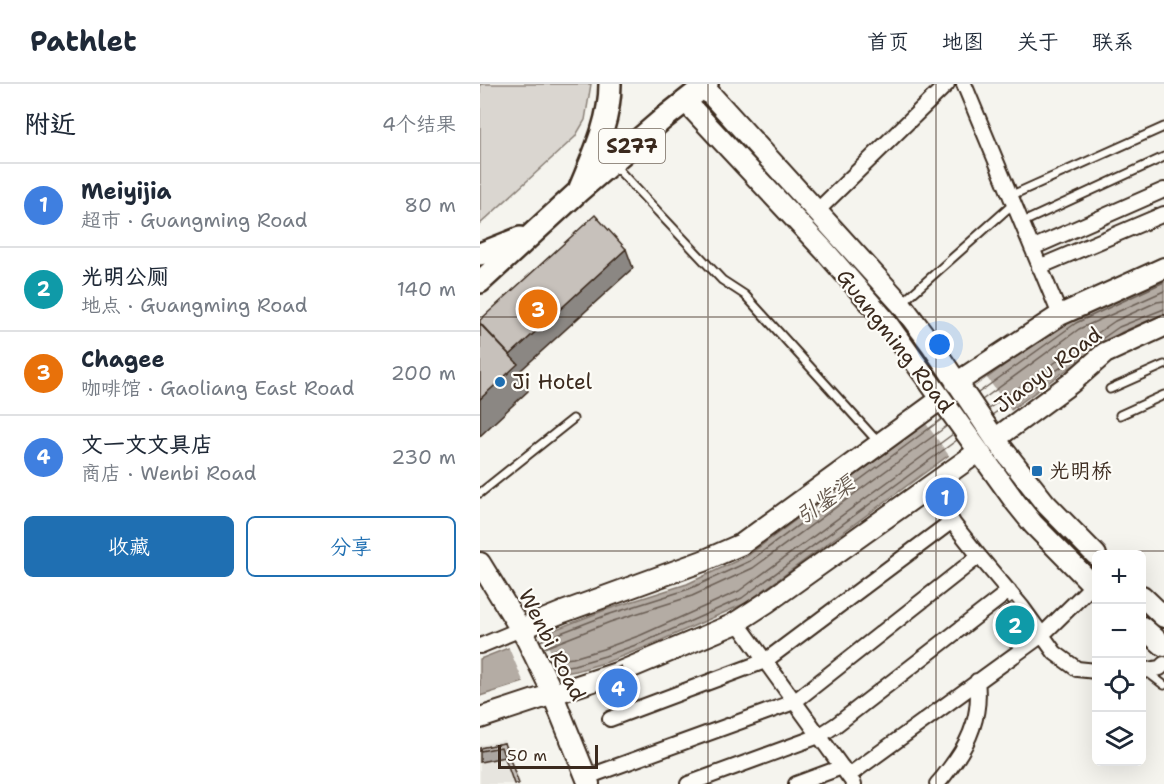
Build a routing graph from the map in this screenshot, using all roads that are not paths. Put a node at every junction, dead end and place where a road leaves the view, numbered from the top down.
1 (610, 84) edge
2 (947, 84) edge
3 (964, 84) edge
4 (704, 85) edge
5 (685, 101) junction
6 (1164, 127) edge
7 (1164, 157) edge
8 (612, 163) junction
9 (775, 163) junction
10 (757, 178) junction
11 (1164, 190) edge
12 (579, 191) junction
13 (1012, 200) junction
14 (818, 210) junction
15 (1164, 214) edge
16 (1021, 223) junction
17 (532, 233) junction
18 (1032, 248) junction
19 (480, 254) edge
20 (1039, 267) junction
21 (1164, 268) edge
22 (480, 282) edge
23 (901, 304) junction
24 (1060, 315) junction
25 (1164, 326) edge
26 (1164, 365) edge
27 (960, 389) junction
28 (1110, 389) dead end
29 (1164, 394) edge
30 (944, 403) junction
31 (1120, 415) dead end
32 (573, 418) dead end
33 (992, 436) junction
34 (880, 443) junction
35 (975, 448) junction
36 (926, 489) junction
37 (480, 493) edge
38 (952, 521) junction
39 (1092, 551) edge
40 (979, 556) junction
41 (480, 563) edge
42 (1092, 583) edge
43 (1092, 589) edge
44 (1009, 591) junction
45 (1146, 601) edge
46 (1164, 617) edge
47 (737, 622) junction
48 (1146, 630) edge
49 (524, 633) junction
50 (1042, 635) junction
51 (480, 646) edge
52 (1164, 646) edge
53 (765, 661) junction
54 (1164, 664) edge
55 (1092, 671) edge
56 (1146, 671) edge
57 (1146, 672) edge
58 (977, 681) junction
59 (1164, 685) edge
60 (550, 688) junction
61 (794, 702) junction
62 (480, 718) edge
63 (610, 719) dead end
64 (819, 736) junction
65 (848, 776) edge
66 (588, 781) edge
67 (688, 784) edge
68 (796, 784) edge
69 (938, 784) edge

1 - 12 main road, S277
2 - 14 street
3 - 13 street
4 - 5 main road, S277
4 - 9 street, Guangming Road
5 - 8 main road, S277
5 - 10 street, Guangming Road
6 - 13 lane
7 - 16 lane
8 - 12 main road, S277
8 - 34 lane
9 - 10 street
9 - 14 street, Guangming Road
10 - 30 street, Guangming Road
11 - 18 street
12 - 17 main road, S277
13 - 16 street
13 - 23 lane
14 - 23 street, Guangming Road
15 - 20 street
16 - 18 street
17 - 19 main road, S277
17 - 22 main road, S277
18 - 20 street
20 - 24 street
21 - 24 street
23 - 27 street, Guangming Road
24 - 27 street
25 - 33 street, Jiaoyu Road
26 - 28 lane
27 - 33 street, Guangming Road
29 - 31 lane
30 - 34 street
30 - 35 street, Guangming Road
32 - 37 lane
33 - 39 street, Guangming Road
34 - 49 street
35 - 36 street
35 - 42 street, Guangming Road
36 - 38 street
36 - 47 street
38 - 40 street
38 - 53 street
40 - 44 street
40 - 61 street
41 - 49 street, Wenbi Road
43 - 50 street
44 - 50 street
44 - 64 street
45 - 46 street
47 - 53 street
47 - 60 street
48 - 52 street
49 - 51 street
49 - 60 street, Wenbi Road
50 - 55 street
50 - 58 street
53 - 61 street
53 - 63 street
54 - 56 street
57 - 59 lane
58 - 65 street
58 - 69 street
60 - 62 street
60 - 66 street, Wenbi Road
61 - 64 street
61 - 66 street
64 - 65 street
64 - 67 street
65 - 68 street

